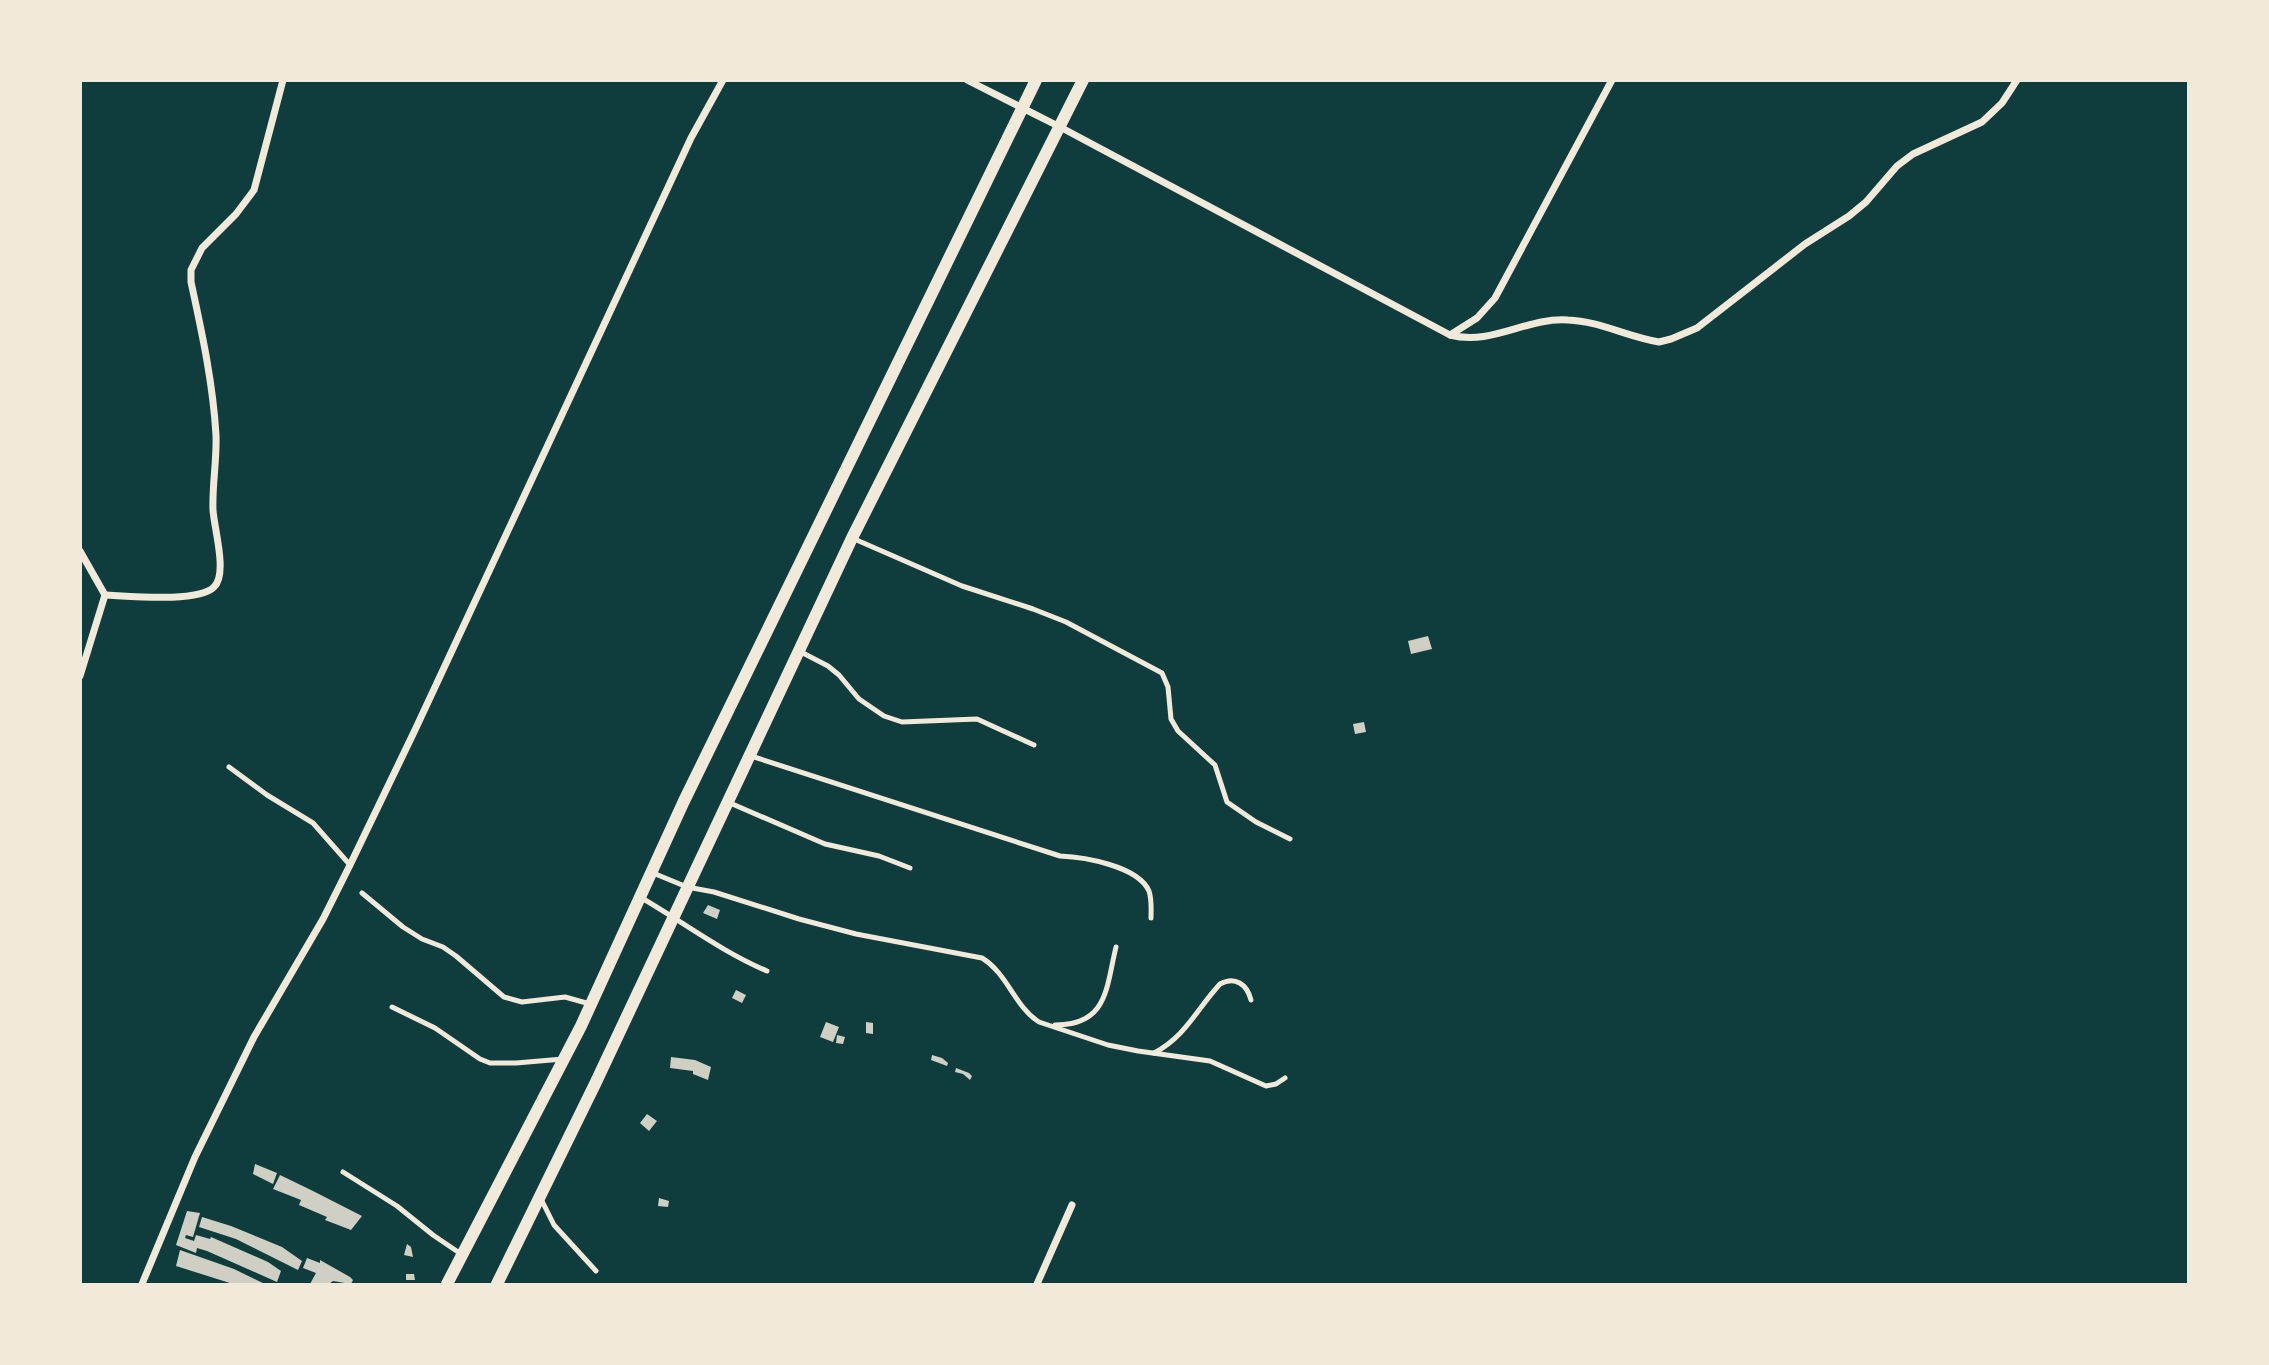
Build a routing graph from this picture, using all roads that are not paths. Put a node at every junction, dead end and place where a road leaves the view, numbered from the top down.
1 (283, 80) edge
2 (723, 80) edge
3 (967, 80) edge
4 (1036, 80) edge
5 (1083, 80) edge
6 (1612, 80) edge
7 (2017, 80) edge
8 (1023, 107) junction
9 (1060, 127) junction
10 (1450, 335) junction
11 (852, 538) junction
12 (80, 551) edge
13 (105, 595) junction
14 (799, 652) junction
15 (80, 676) edge
16 (1034, 744) dead end
17 (749, 756) junction
18 (229, 767) dead end
19 (727, 802) junction
20 (1290, 839) dead end
21 (350, 865) junction
22 (910, 869) dead end
23 (651, 872) junction
24 (687, 887) junction
25 (362, 893) dead end
26 (639, 897) junction
27 (673, 916) junction
28 (1150, 918) dead end
29 (1116, 947) dead end
30 (767, 971) dead end
31 (1251, 1000) dead end
32 (590, 1004) junction
33 (392, 1007) dead end
34 (1049, 1025) junction
35 (1153, 1054) junction
36 (564, 1058) junction
37 (1285, 1078) dead end
38 (343, 1172) dead end
39 (540, 1197) junction
40 (1072, 1205) dead end
41 (463, 1255) junction
42 (596, 1271) dead end
43 (142, 1284) edge
44 (447, 1284) edge
45 (497, 1284) edge
46 (1037, 1284) edge

1 - 13 street
2 - 21 street
3 - 8 street
4 - 8 street
5 - 9 street
6 - 10 street
7 - 10 street
8 - 9 street
8 - 23 street
9 - 10 street
9 - 11 street
11 - 14 street
11 - 20 lane
12 - 13 street
13 - 15 street
14 - 16 lane
14 - 17 street
17 - 19 street
17 - 28 lane
18 - 21 lane
19 - 22 lane
19 - 24 street
21 - 43 street
23 - 24 lane
23 - 26 street
24 - 27 street
24 - 34 lane
25 - 32 lane
26 - 27 lane
26 - 32 street
27 - 30 lane
27 - 39 street
29 - 34 lane
31 - 35 lane
32 - 36 street
33 - 36 lane
34 - 35 lane
35 - 37 lane
36 - 41 street
38 - 41 lane
39 - 42 lane
39 - 45 street
40 - 46 street
41 - 44 street

